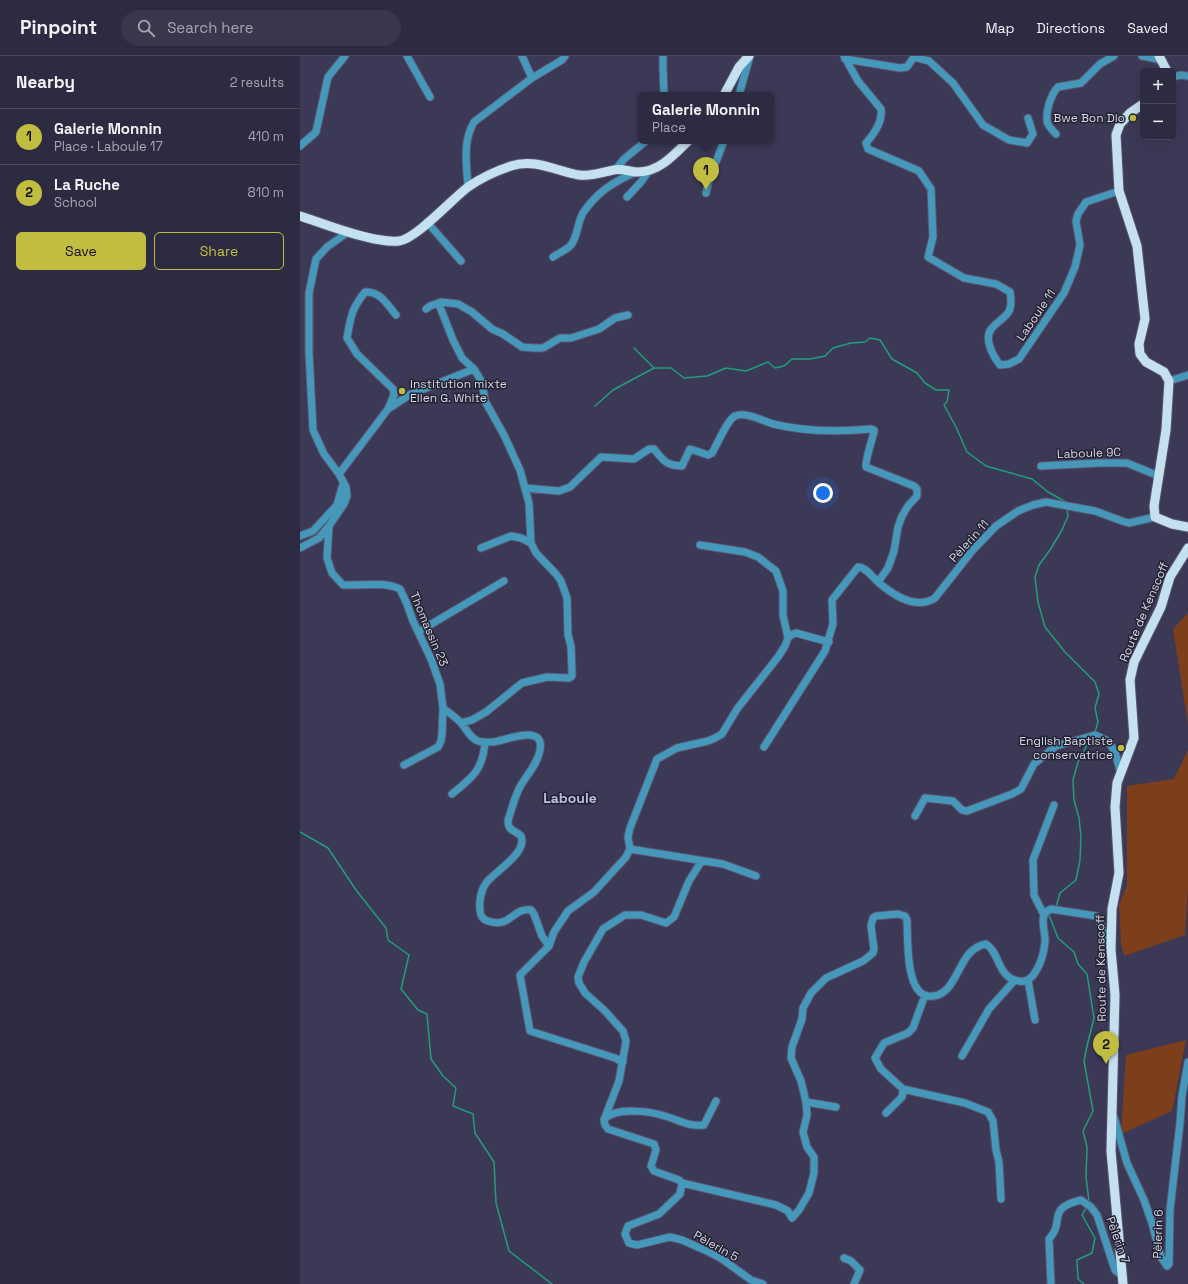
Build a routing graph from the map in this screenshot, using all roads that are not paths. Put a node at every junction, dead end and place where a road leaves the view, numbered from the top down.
1 (345, 56) edge
2 (407, 56) edge
3 (522, 56) edge
4 (565, 56) edge
5 (663, 56) edge
6 (749, 56) edge
7 (914, 56) edge
8 (1114, 56) edge
9 (1142, 56) edge
10 (844, 58) edge
11 (1160, 58) edge
12 (1165, 68) edge
13 (1176, 76) edge
14 (1188, 76) edge
15 (532, 78) junction
16 (664, 92) edge
17 (726, 92) edge
18 (740, 92) edge
19 (430, 97) dead end
20 (1140, 106) edge
21 (1028, 118) dead end
22 (1056, 134) dead end
23 (642, 144) edge
24 (685, 144) edge
25 (723, 144) edge
26 (300, 146) edge
27 (616, 169) junction
28 (636, 172) junction
29 (648, 172) junction
30 (468, 188) junction
31 (1119, 191) junction
32 (706, 193) dead end
33 (627, 197) dead end
34 (300, 216) edge
35 (427, 222) junction
36 (348, 232) junction
37 (553, 257) dead end
38 (461, 261) dead end
39 (441, 302) junction
40 (426, 309) dead end
41 (396, 314) dead end
42 (628, 315) dead end
43 (474, 369) junction
44 (1188, 375) edge
45 (1169, 382) junction
46 (388, 409) junction
47 (1042, 466) dead end
48 (339, 474) junction
49 (1159, 476) junction
50 (344, 482) junction
51 (335, 487) dead end
52 (525, 488) junction
53 (1155, 517) junction
54 (329, 526) junction
55 (1188, 527) edge
56 (300, 536) edge
57 (531, 543) junction
58 (700, 545) dead end
59 (300, 548) edge
60 (481, 548) dead end
61 (1188, 548) edge
62 (504, 581) dead end
63 (878, 582) junction
64 (418, 632) junction
65 (788, 638) junction
66 (829, 642) junction
67 (443, 708) junction
68 (461, 723) junction
69 (485, 742) junction
70 (764, 747) dead end
71 (404, 765) dead end
72 (1121, 774) junction
73 (452, 794) dead end
74 (1054, 805) dead end
75 (915, 816) dead end
76 (630, 849) junction
77 (701, 862) junction
78 (756, 876) dead end
79 (1044, 915) junction
80 (549, 946) junction
81 (1111, 950) junction
82 (1028, 980) junction
83 (1014, 981) junction
84 (925, 995) junction
85 (1035, 1020) dead end
86 (962, 1056) dead end
87 (623, 1062) junction
88 (1188, 1062) edge
89 (903, 1089) junction
90 (716, 1100) dead end
91 (806, 1102) junction
92 (836, 1107) dead end
93 (1112, 1111) junction
94 (886, 1113) dead end
95 (604, 1120) junction
96 (682, 1183) junction
97 (1001, 1199) dead end
98 (844, 1258) dead end
99 (1122, 1279) edge
100 (751, 1280) junction
101 (743, 1284) edge
102 (763, 1284) edge
103 (854, 1284) edge
104 (1051, 1284) edge

1 - 26 street
2 - 19 street
3 - 15 street
4 - 15 street
5 - 16 street
6 - 17 main road
6 - 18 street
7 - 10 street
7 - 21 street
8 - 22 street
9 - 11 street
10 - 31 street, Laboule 11
11 - 12 main road
13 - 14 street
15 - 30 street
20 - 31 main road
23 - 27 street
24 - 29 main road
25 - 32 street
27 - 28 main road
27 - 30 main road
28 - 29 main road
28 - 37 street
29 - 33 street
30 - 35 main road
31 - 45 main road
34 - 36 main road
35 - 36 main road
35 - 38 street
36 - 48 street
39 - 40 street
39 - 42 street
39 - 43 street
41 - 46 street
43 - 46 street
43 - 52 street
44 - 45 street
45 - 49 main road
46 - 48 street
47 - 49 street, Laboule 9C
48 - 50 street
49 - 53 main road
50 - 51 street
50 - 54 street
50 - 56 street
52 - 57 street
52 - 63 street
53 - 55 main road
53 - 63 street, Pèlerin 11
54 - 59 street
54 - 64 street, Thomassin 23
57 - 60 street
57 - 68 street
58 - 65 street
61 - 72 main road, Route de Kenscoff
62 - 64 street
63 - 66 street, Pèlerin 11
64 - 67 street, Thomassin 23
65 - 66 street
65 - 76 street
66 - 70 street
67 - 68 street
67 - 71 street, Thomassin 23
68 - 69 street
69 - 73 street
69 - 80 street
72 - 75 street
72 - 81 main road, Route de Kenscoff
74 - 79 street
76 - 77 street
76 - 80 street
77 - 78 street
77 - 87 street
79 - 81 street
79 - 82 street
80 - 87 street
81 - 93 main road, Route de Kenscoff
82 - 83 street
82 - 85 street
83 - 84 street
83 - 86 street
84 - 89 street
84 - 91 street
87 - 95 street
88 - 93 street, Pèlerin 6
89 - 94 street
89 - 97 street
90 - 95 street
91 - 92 street
91 - 96 street
93 - 99 main road, Route de Kenscoff
95 - 96 street
96 - 100 street, Pèlerin 5
98 - 103 street
99 - 104 street, Pèlerin 7
100 - 101 street
100 - 102 street, Pèlerin 5

